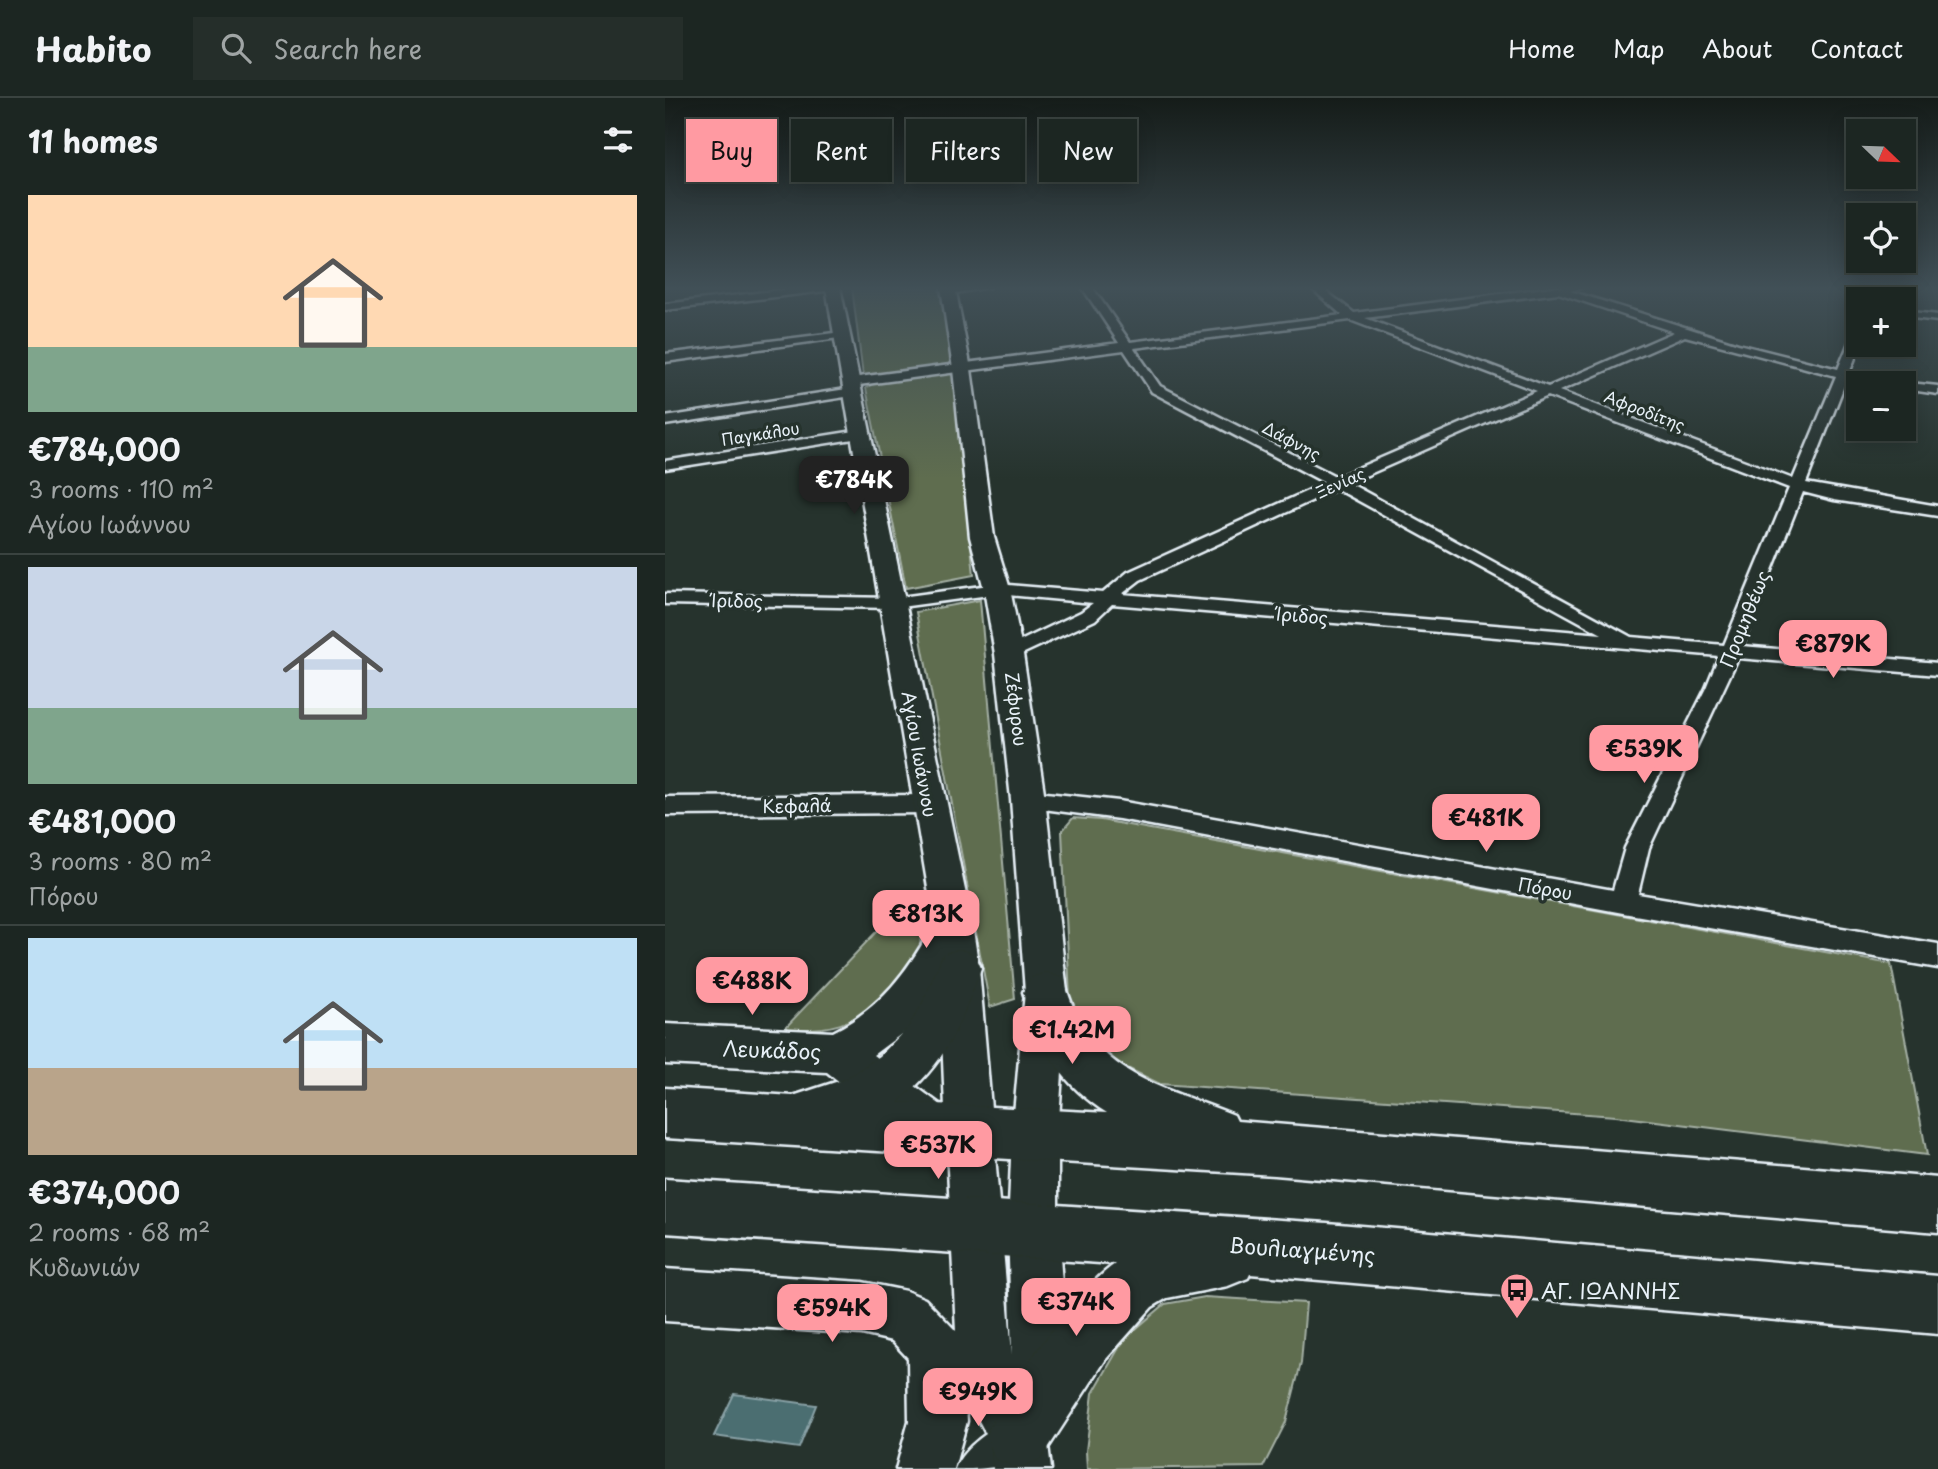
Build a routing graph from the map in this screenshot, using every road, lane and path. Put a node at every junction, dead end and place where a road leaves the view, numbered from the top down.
1 (719, 351) edge
2 (845, 351) edge
3 (960, 351) edge
4 (1089, 351) edge
5 (1128, 351) edge
6 (1440, 351) edge
7 (1642, 351) edge
8 (1747, 351) edge
9 (1849, 357) edge
10 (665, 358) edge
11 (963, 369) junction
12 (1842, 375) junction
13 (1846, 376) edge
14 (852, 387) junction
15 (1916, 387) edge
16 (1938, 390) edge
17 (1549, 393) junction
18 (665, 421) edge
19 (861, 434) junction
20 (665, 466) edge
21 (1337, 483) junction
22 (1798, 486) junction
23 (1938, 511) edge
24 (997, 589) junction
25 (1106, 598) junction
26 (665, 599) edge
27 (893, 603) junction
28 (1629, 642) junction
29 (1732, 651) junction
30 (1009, 653) junction
31 (1938, 669) edge
32 (1028, 799) junction
33 (929, 804) junction
34 (665, 806) edge
35 (1623, 902) junction
36 (956, 946) junction
37 (1938, 956) edge
38 (1045, 992) junction
39 (665, 1044) edge
40 (835, 1052) junction
41 (879, 1086) junction
42 (665, 1113) edge
43 (723, 1116) junction
44 (953, 1131) junction
45 (1035, 1136) junction
46 (1275, 1149) junction
47 (1938, 1205) edge
48 (665, 1206) edge
49 (975, 1226) junction
50 (1033, 1229) junction
51 (1327, 1251) junction
52 (665, 1295) edge
53 (1938, 1305) edge
54 (1005, 1458) edge
55 (925, 1469) edge

1 - 10 street
2 - 14 street, Αγίου Ιωάννου
3 - 11 street, Ζέφυρου
4 - 11 street
5 - 21 street, Δάφνης
6 - 17 street, Αφροδίτης
7 - 17 street, Ξενίας
8 - 12 street
9 - 12 street, Προμηθέως
11 - 14 street
11 - 24 street, Ζέφυρου
12 - 13 street
12 - 22 street, Προμηθέως
14 - 18 street
14 - 19 street, Αγίου Ιωάννου
15 - 16 street
17 - 21 street, Ξενίας
17 - 22 street, Αφροδίτης
19 - 20 street, Παγκάλου
19 - 27 street, Αγίου Ιωάννου
21 - 25 street, Ξενίας
21 - 28 street, Δάφνης
22 - 23 street, Αφροδίτης
22 - 29 street, Προμηθέως
24 - 25 street, Ίριδος
24 - 27 street, Ίριδος
24 - 30 street, Ζέφυρου
25 - 28 street, Ίριδος
25 - 30 street, Ξενίας
26 - 27 street, Ίριδος
27 - 33 street, Αγίου Ιωάννου
28 - 29 street, Ίριδος
29 - 31 street, Ίριδος
29 - 35 street, Προμηθέως
30 - 32 street, Ζέφυρου
32 - 35 street, Πόρου
32 - 38 street, Ζέφυρου
33 - 34 street, Κεφαλά
33 - 36 street, Αγίου Ιωάννου
35 - 37 street, Πόρου
36 - 40 street
36 - 41 main road
36 - 44 street, Αγίου Ιωάννου
38 - 45 street, Ζέφυρου
38 - 46 main road
39 - 40 street, Λευκάδος
40 - 41 street, Λευκάδος
41 - 43 main road
41 - 44 street, Λευκάδος
42 - 43 main road
43 - 44 main road
44 - 45 main road
44 - 49 street, Αγίου Ιωάννου
45 - 46 main road
45 - 50 street, Ζέφυρου
46 - 47 main road
48 - 49 main road, Βουλιαγμένης
49 - 50 main road, Βουλιαγμένης
49 - 54 street, Αγίου Ιωάννου
50 - 51 main road, Βουλιαγμένης
50 - 54 street, Ζέφυρου
51 - 53 main road, Βουλιαγμένης
51 - 54 main road
52 - 55 street

